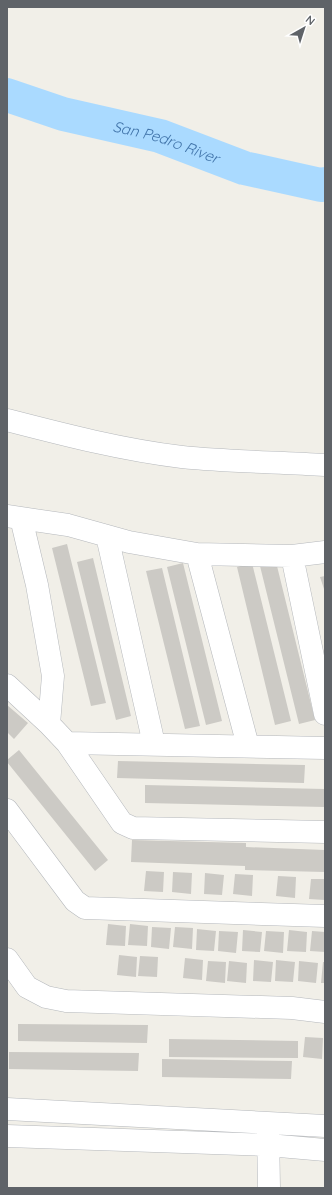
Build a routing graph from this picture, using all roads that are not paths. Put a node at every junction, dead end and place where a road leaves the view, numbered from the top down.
1 (7, 420) edge
2 (325, 466) edge
3 (14, 517) edge
4 (107, 536) junction
5 (325, 552) edge
6 (198, 554) junction
7 (292, 556) junction
8 (7, 685) edge
9 (325, 714) edge
10 (49, 724) junction
11 (67, 742) junction
12 (154, 744) junction
13 (248, 746) junction
14 (325, 748) edge
15 (7, 810) edge
16 (325, 832) edge
17 (325, 916) edge
18 (7, 959) edge
19 (325, 1012) edge
20 (7, 1109) edge
21 (268, 1123) junction
22 (325, 1126) edge
23 (7, 1136) edge
24 (268, 1145) junction
25 (325, 1150) edge
26 (269, 1188) edge

1 - 2 street
3 - 4 street
3 - 10 street
4 - 6 street
4 - 12 street
5 - 7 street
6 - 7 street
6 - 13 street
7 - 9 street
8 - 10 street
10 - 11 street
11 - 12 street
11 - 16 street
12 - 13 street
13 - 14 street
15 - 17 street
18 - 19 street
20 - 21 street
21 - 22 street
21 - 24 street
23 - 24 street
24 - 25 street
24 - 26 street

